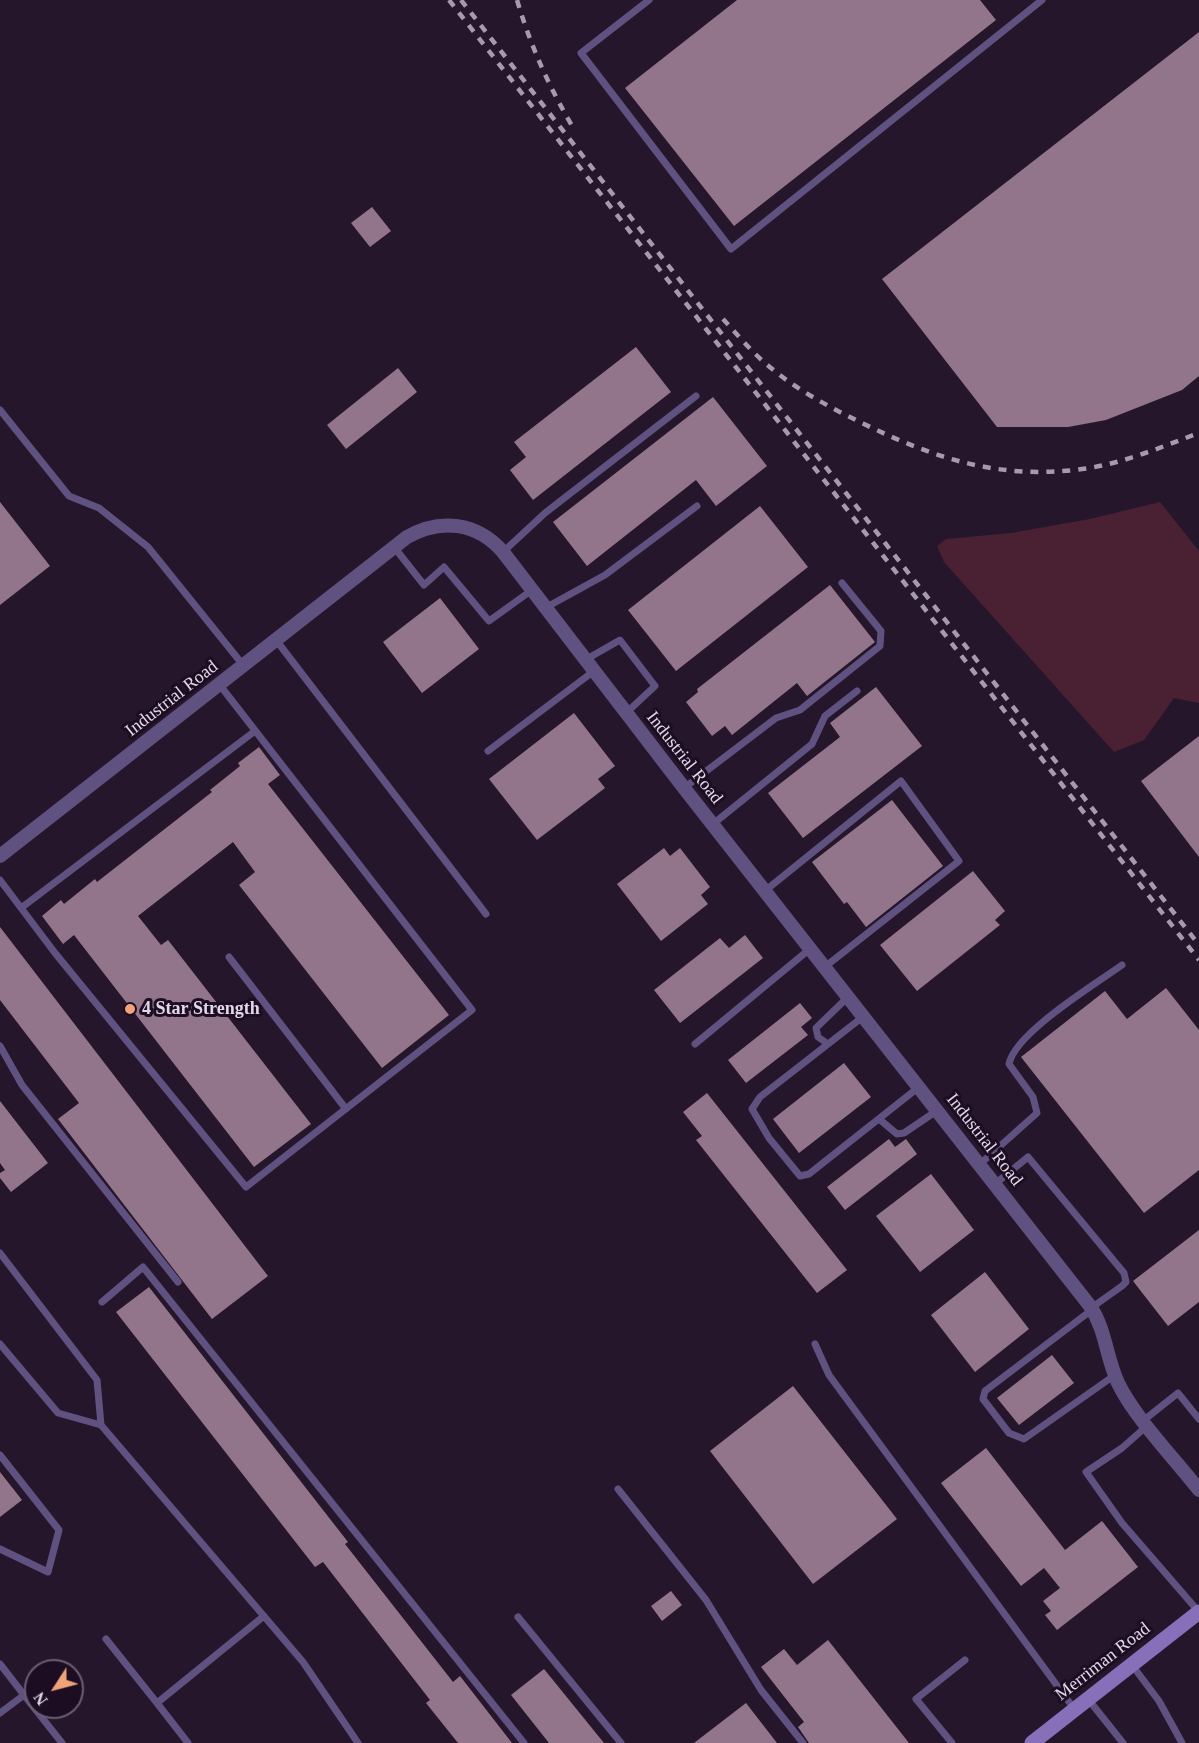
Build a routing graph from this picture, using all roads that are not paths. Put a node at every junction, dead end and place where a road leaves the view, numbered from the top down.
1 (649, 0) edge
2 (1042, 0) edge
3 (696, 396) dead end
4 (0, 410) edge
5 (696, 506) dead end
6 (394, 547) junction
7 (503, 552) junction
8 (842, 583) dead end
9 (531, 590) junction
10 (545, 608) junction
11 (276, 640) junction
12 (243, 665) junction
13 (590, 665) junction
14 (219, 684) junction
15 (857, 691) dead end
16 (626, 713) junction
17 (255, 731) junction
18 (488, 751) dead end
19 (684, 789) junction
20 (713, 824) junction
21 (0, 856) edge
22 (0, 880) edge
23 (766, 890) junction
24 (21, 908) junction
25 (486, 914) dead end
26 (811, 948) junction
27 (229, 957) dead end
28 (1122, 965) dead end
29 (826, 966) junction
30 (849, 996) junction
31 (864, 1016) junction
32 (694, 1044) dead end
33 (828, 1044) junction
34 (0, 1046) edge
35 (920, 1087) junction
36 (346, 1109) junction
37 (938, 1110) junction
38 (879, 1119) junction
39 (980, 1164) junction
40 (995, 1184) junction
41 (0, 1253) edge
42 (178, 1282) dead end
43 (102, 1302) dead end
44 (1092, 1309) junction
45 (0, 1344) edge
46 (815, 1344) dead end
47 (1115, 1375) junction
48 (1199, 1419) edge
49 (1146, 1423) junction
50 (101, 1425) junction
51 (0, 1455) edge
52 (1197, 1484) edge
53 (618, 1489) dead end
54 (0, 1550) edge
55 (1199, 1612) edge
56 (264, 1616) junction
57 (518, 1617) dead end
58 (106, 1639) dead end
59 (965, 1660) dead end
60 (0, 1664) edge
61 (1132, 1665) junction
62 (24, 1695) joint
63 (1088, 1699) junction
64 (157, 1703) junction
65 (1075, 1710) junction
66 (0, 1713) edge
67 (43, 1719) edge
68 (62, 1743) edge
69 (188, 1743) edge
70 (358, 1743) edge
71 (524, 1743) edge
72 (621, 1743) edge
73 (803, 1743) edge
74 (952, 1743) edge
75 (1032, 1743) edge
76 (1122, 1743) edge
77 (1182, 1743) edge

1 - 2 lane
3 - 7 lane
4 - 12 lane
5 - 10 lane
6 - 7 street, Industrial Road
6 - 9 lane
6 - 11 street, Industrial Road
7 - 9 street, Industrial Road
8 - 19 lane
9 - 10 street, Industrial Road
10 - 13 street, Industrial Road
11 - 12 street, Industrial Road
11 - 25 lane
12 - 14 street, Industrial Road
13 - 16 street, Industrial Road
13 - 16 lane
13 - 18 lane
14 - 17 lane
14 - 21 street, Industrial Road
15 - 20 lane
16 - 19 street, Industrial Road
17 - 24 lane
17 - 36 lane
19 - 20 street, Industrial Road
20 - 23 street, Industrial Road
22 - 24 lane
23 - 26 street, Industrial Road
23 - 29 lane
24 - 36 lane
26 - 29 street, Industrial Road
26 - 32 lane
27 - 36 lane
28 - 39 lane
29 - 30 street, Industrial Road
30 - 31 street, Industrial Road
30 - 33 lane
31 - 33 lane
31 - 35 street, Industrial Road
33 - 38 lane
34 - 42 lane
35 - 37 street, Industrial Road
35 - 38 lane
37 - 38 lane
37 - 39 street, Industrial Road
39 - 40 street, Industrial Road
40 - 44 street, Industrial Road
40 - 44 lane
41 - 50 lane
43 - 71 lane
44 - 47 street, Industrial Road
44 - 47 lane
45 - 50 lane
46 - 65 lane
47 - 49 street, Industrial Road
48 - 49 lane
49 - 52 street, Industrial Road
49 - 55 lane
50 - 56 lane
51 - 54 lane
53 - 73 lane
55 - 61 main road, Merriman Road
56 - 64 lane
56 - 70 lane
57 - 72 lane
58 - 64 lane
59 - 74 lane
60 - 62 lane
61 - 63 main road, Merriman Road
61 - 77 lane
62 - 66 lane
63 - 65 main road, Merriman Road
63 - 76 lane
64 - 69 lane
65 - 75 main road, Merriman Road
67 - 68 lane

